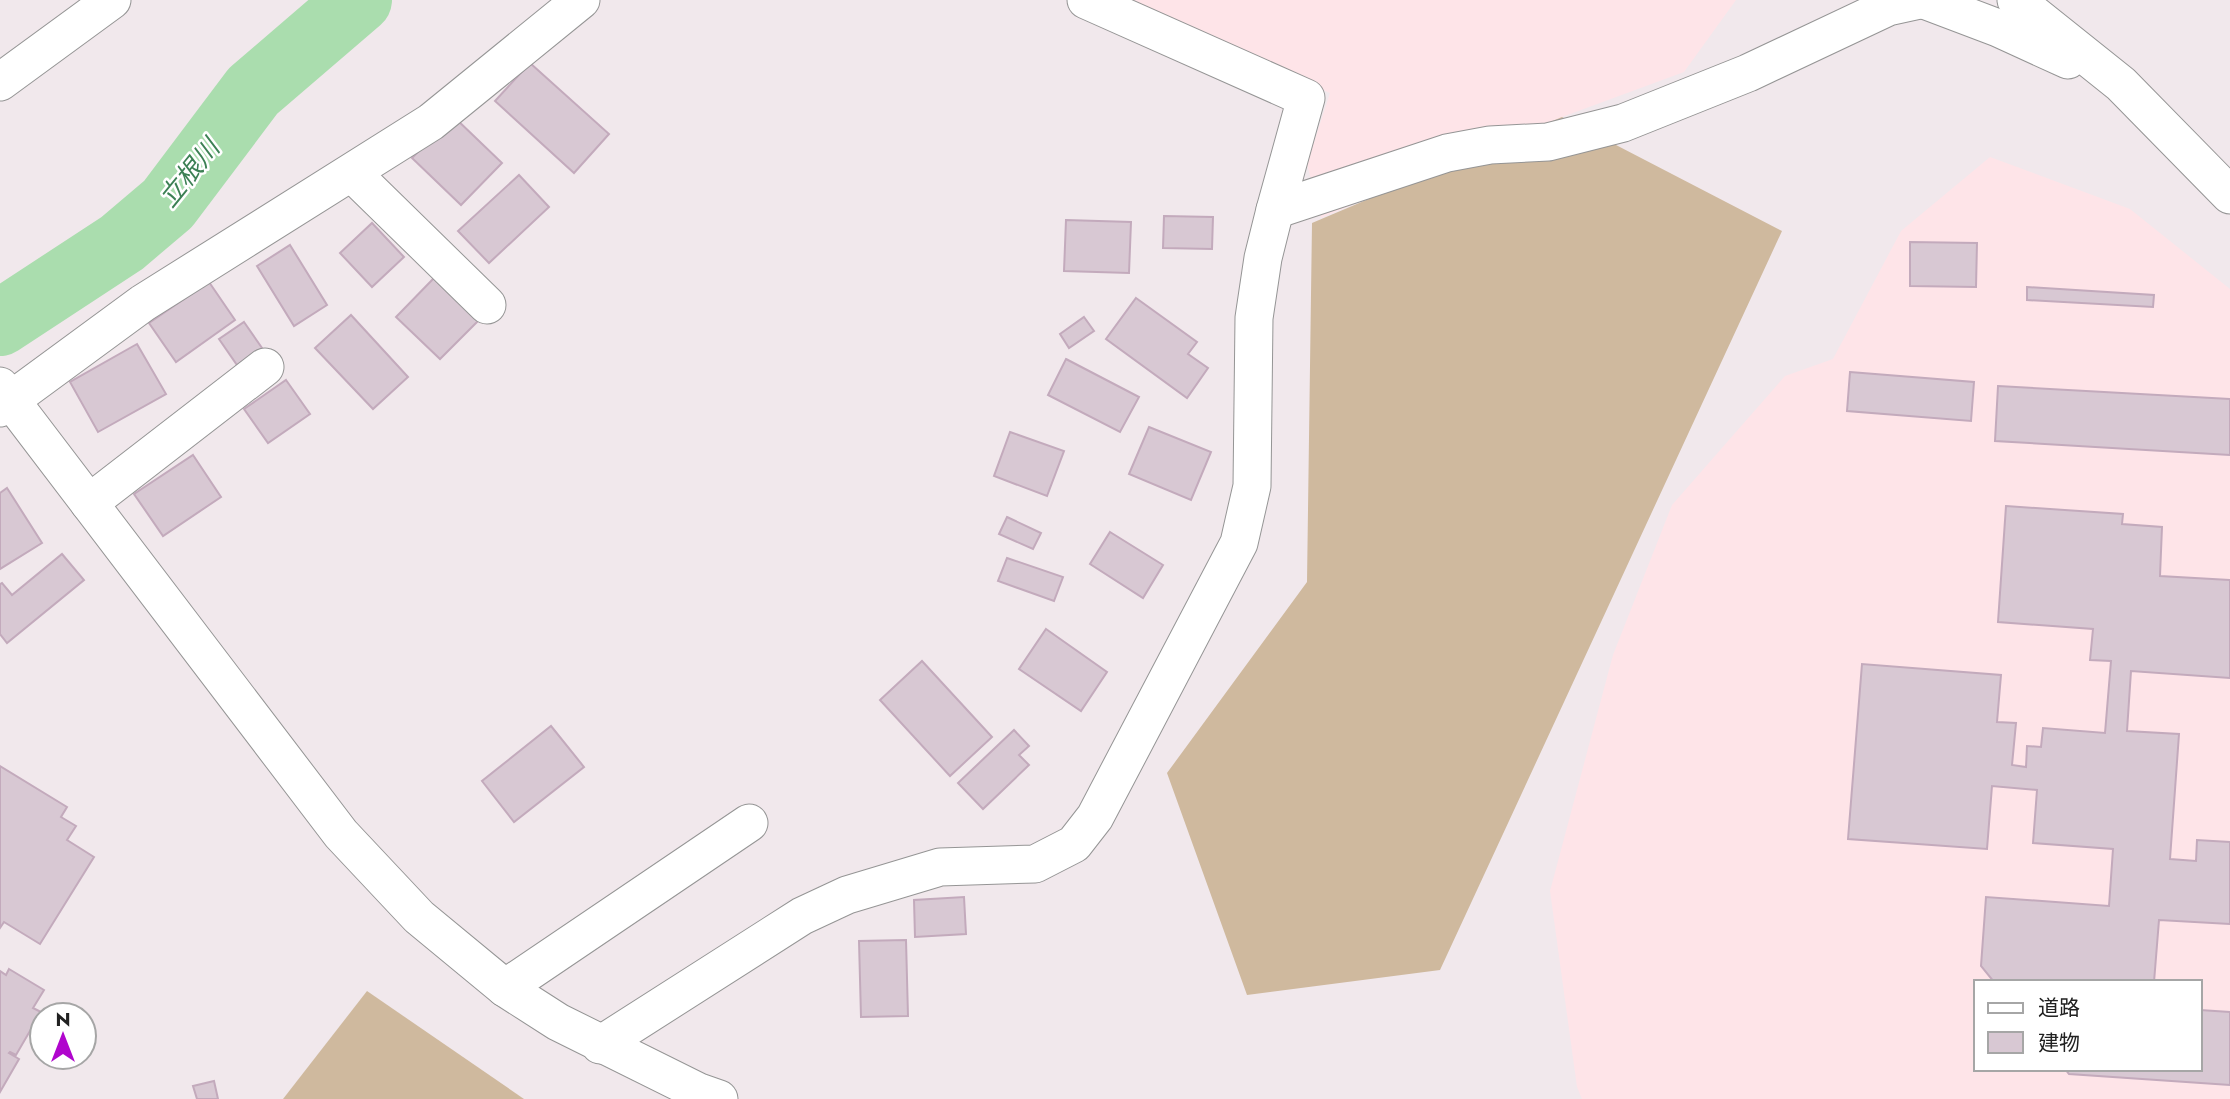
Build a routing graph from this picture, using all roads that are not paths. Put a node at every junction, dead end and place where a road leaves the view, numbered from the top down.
1 (112, 0) edge
2 (580, 0) edge
3 (1086, 0) edge
4 (1922, 0) edge
5 (2016, 0) edge
6 (0, 82) edge
7 (2121, 84) junction
8 (352, 173) junction
9 (2230, 195) edge
10 (1275, 210) junction
11 (487, 305) dead end
12 (265, 367) dead end
13 (3, 398) edge
14 (89, 503) junction
15 (749, 823) dead end
16 (505, 988) junction
17 (600, 1045) junction
18 (719, 1099) edge

1 - 6 street
2 - 8 street
3 - 10 street
4 - 7 street
4 - 10 street
5 - 7 street
7 - 9 street
8 - 11 street
8 - 13 street
10 - 17 street
12 - 14 street
13 - 14 street
14 - 16 street
15 - 16 street
16 - 17 street
17 - 18 street

